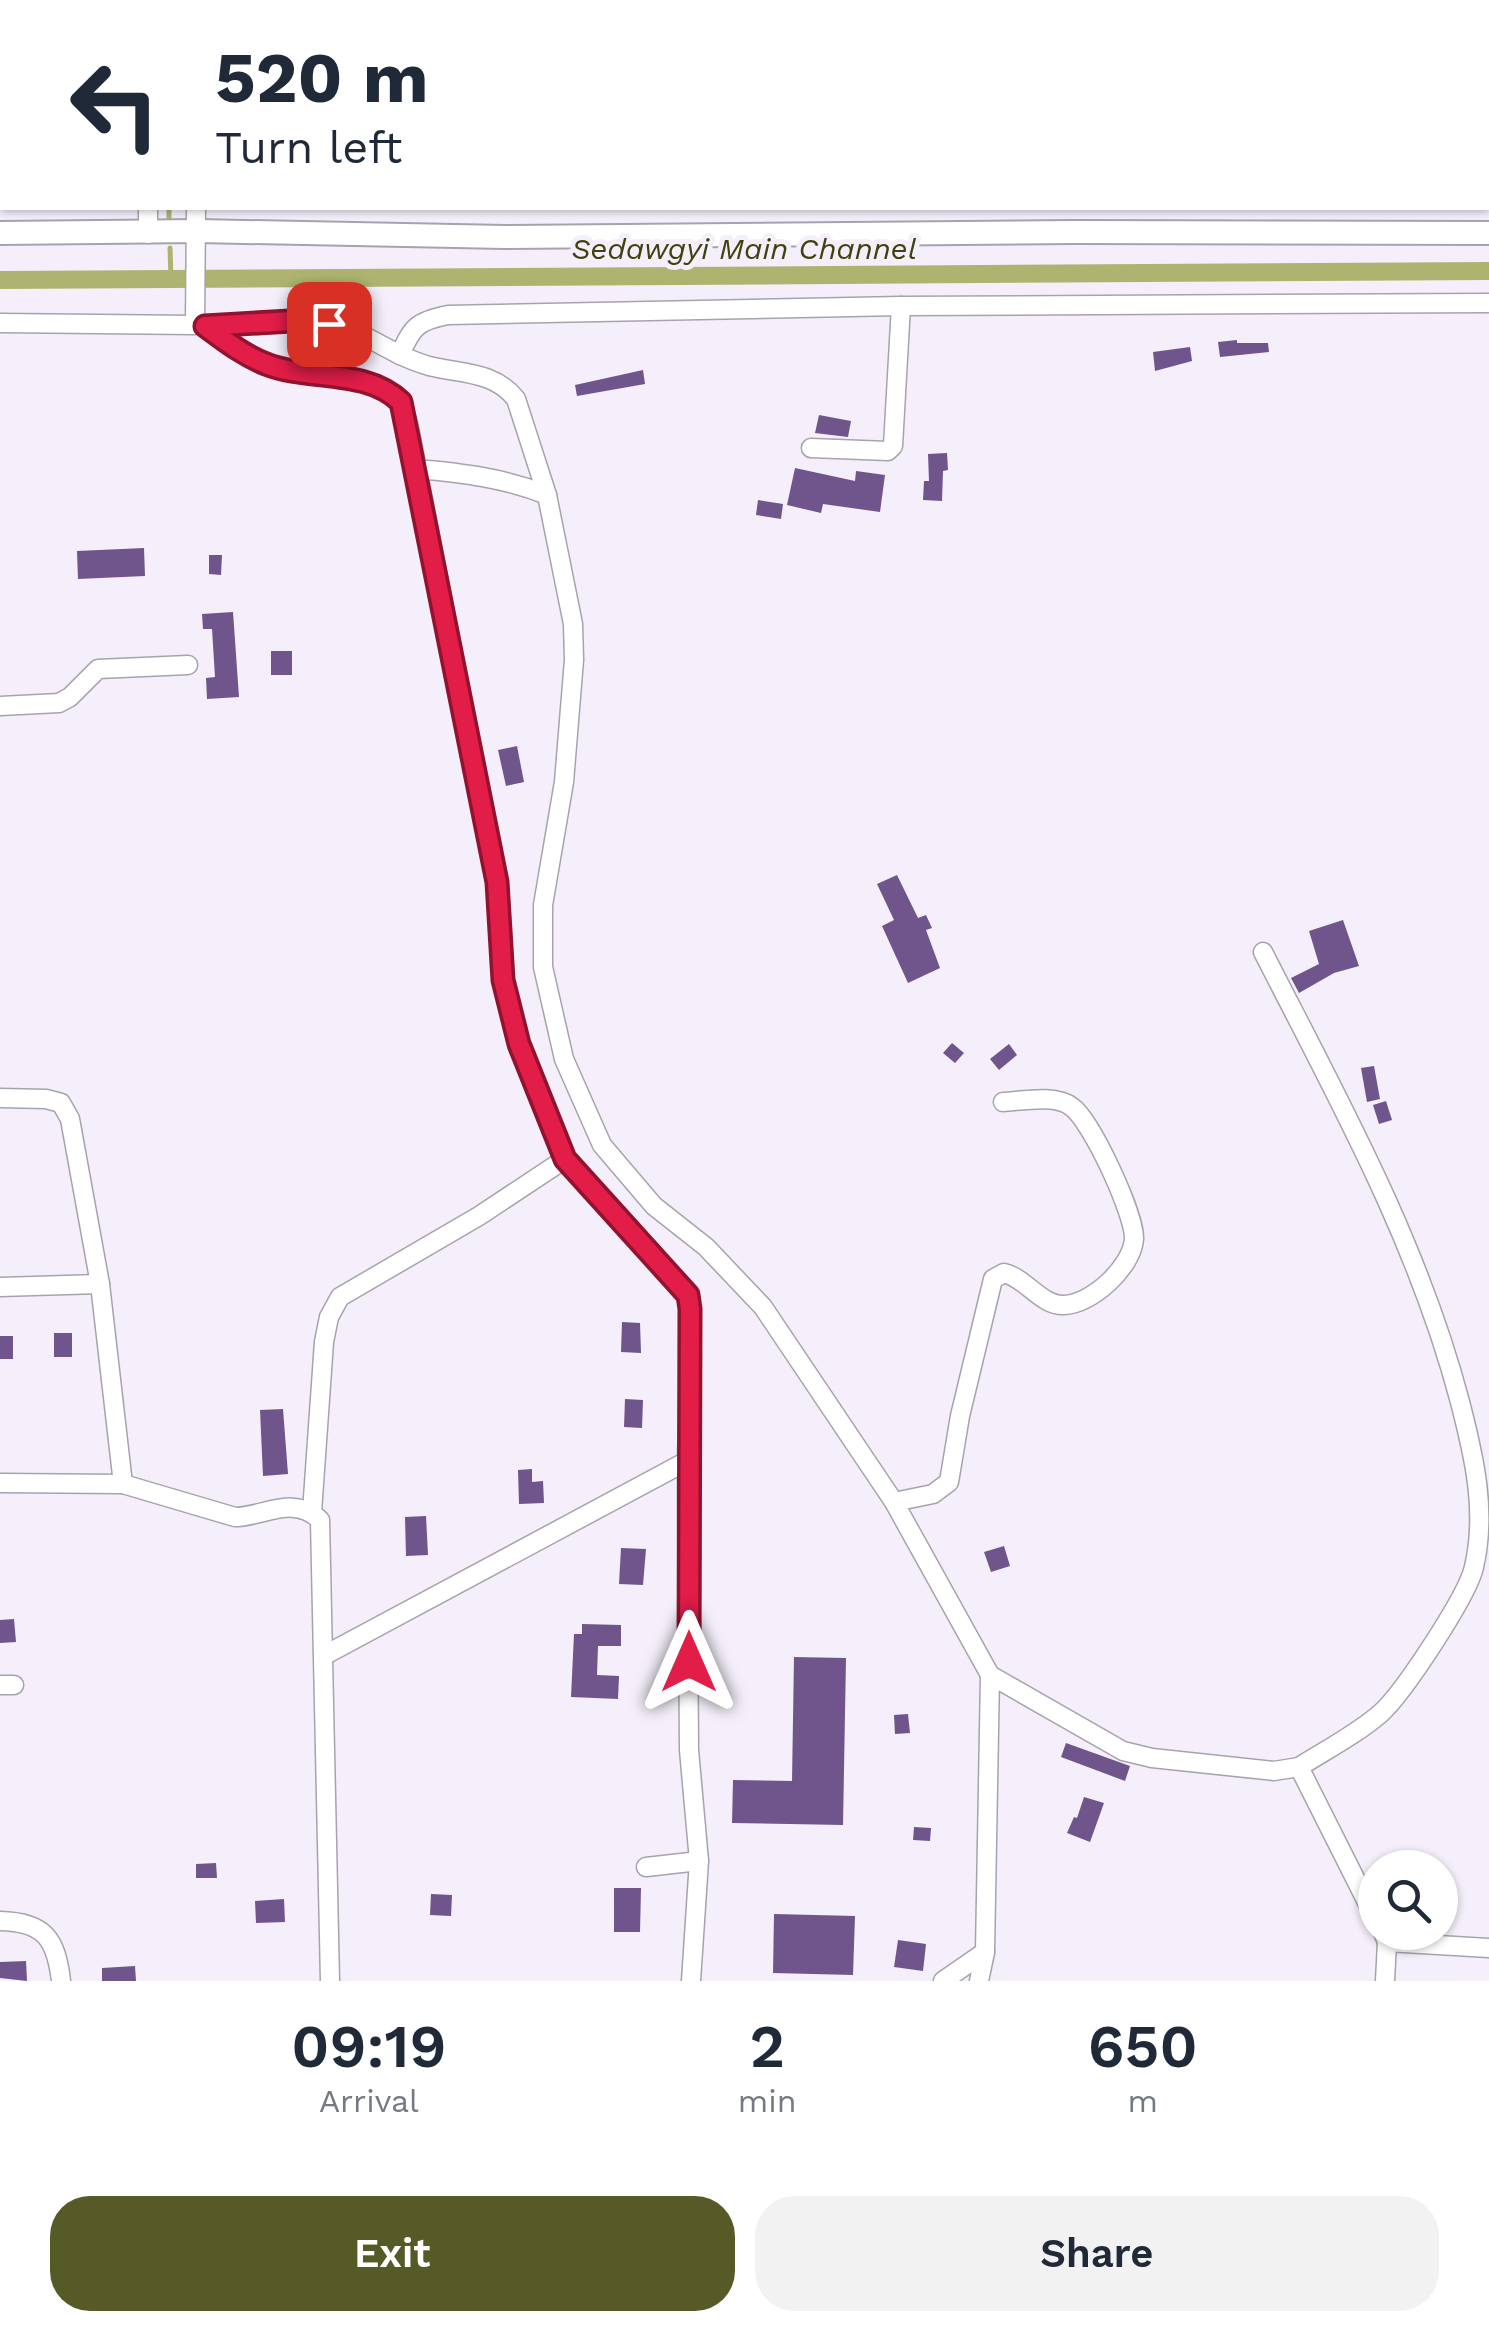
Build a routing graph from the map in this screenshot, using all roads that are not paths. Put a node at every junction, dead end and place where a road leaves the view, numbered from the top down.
1 (148, 210) edge
2 (197, 228) edge
3 (0, 233) edge
4 (148, 234) junction
5 (1489, 234) edge
6 (1489, 303) edge
7 (901, 306) junction
8 (199, 319) junction
9 (0, 323) edge
10 (400, 355) junction
11 (812, 448) dead end
12 (417, 470) junction
13 (547, 494) junction
14 (188, 665) dead end
15 (0, 706) edge
16 (1263, 952) dead end
17 (0, 1098) edge
18 (1003, 1102) dead end
19 (565, 1159) junction
20 (100, 1284) junction
21 (0, 1286) edge
22 (688, 1461) junction
23 (0, 1482) edge
24 (123, 1484) junction
25 (894, 1502) junction
26 (312, 1512) junction
27 (325, 1655) junction
28 (990, 1676) junction
29 (1299, 1767) junction
30 (699, 1861) junction
31 (646, 1867) dead end
32 (1358, 1884) edge
33 (0, 1921) edge
34 (1458, 1945) edge
35 (1489, 1948) edge
36 (1385, 1950) edge
37 (985, 1952) junction
38 (61, 1981) edge
39 (330, 1981) edge
40 (691, 1981) edge
41 (943, 1981) edge
42 (979, 1981) edge
43 (1385, 1981) edge

1 - 4 street
2 - 4 street
2 - 5 street
2 - 8 street
3 - 4 street
6 - 7 street
7 - 10 street
7 - 11 street
8 - 9 street
8 - 10 street
8 - 12 street
10 - 13 street
12 - 13 street
12 - 19 street
13 - 25 street
14 - 15 street
16 - 29 street
17 - 20 street
18 - 25 street
19 - 22 street
19 - 26 street
20 - 21 street
20 - 24 street
22 - 27 street
22 - 30 street
23 - 24 street
24 - 26 street
25 - 28 street
26 - 27 street
27 - 39 street
28 - 29 street
28 - 37 street
29 - 32 street
30 - 31 street
30 - 40 street
33 - 38 street
34 - 35 street
36 - 43 street
37 - 41 street
37 - 42 street

